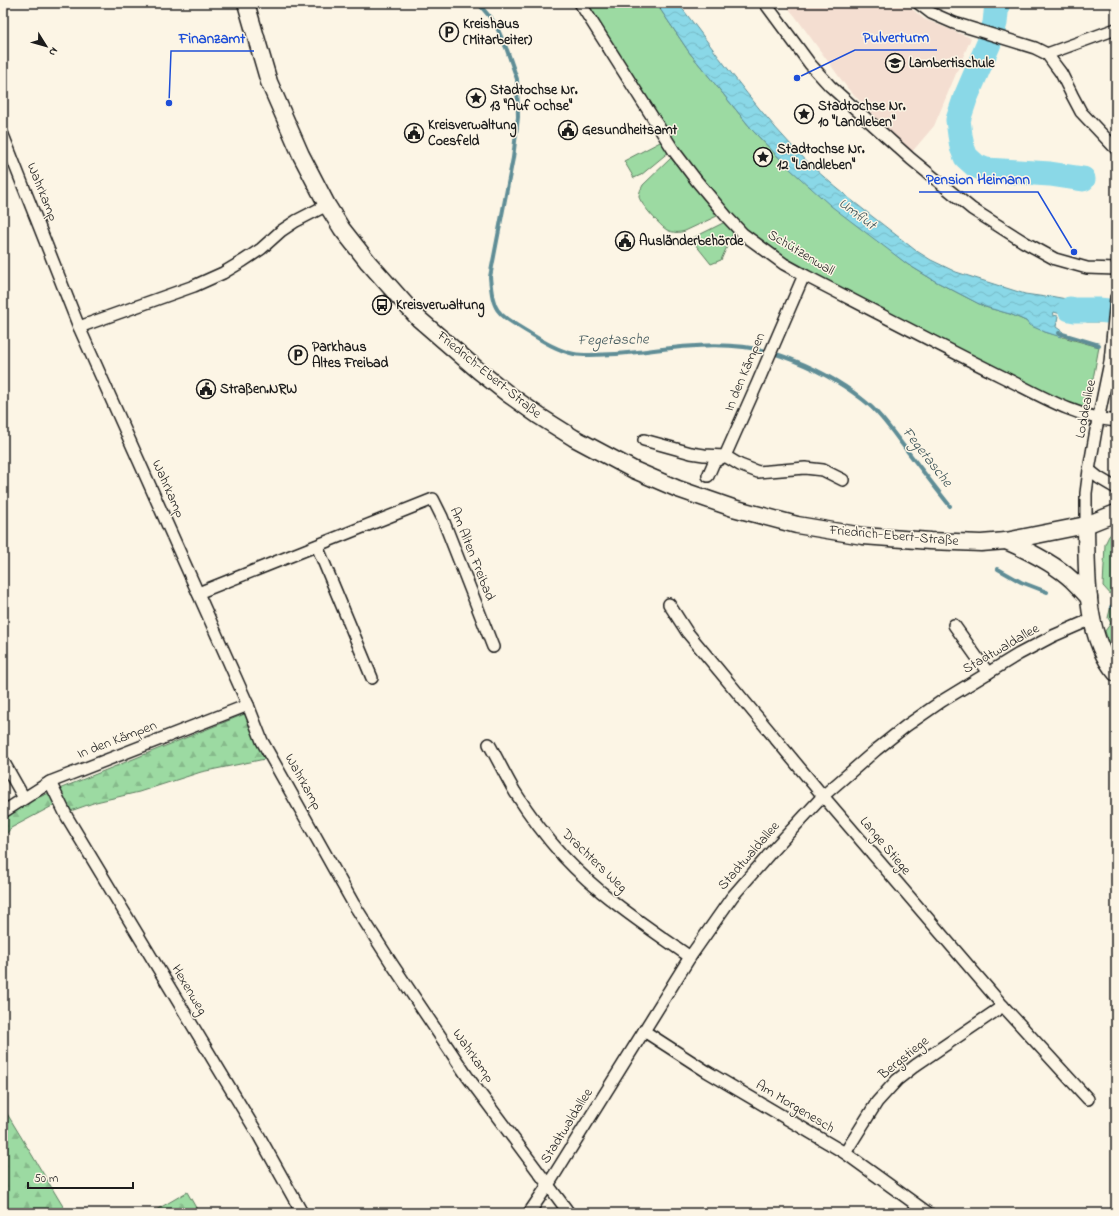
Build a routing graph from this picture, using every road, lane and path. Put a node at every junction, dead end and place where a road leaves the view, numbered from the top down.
1 (246, 3) edge
2 (580, 3) edge
3 (765, 3) edge
4 (918, 3) edge
5 (1116, 29) edge
6 (1047, 54) junction
7 (3, 135) edge
8 (1116, 149) edge
9 (327, 205) junction
10 (1116, 269) edge
11 (804, 275) junction
12 (1116, 298) edge
13 (79, 327) junction
14 (1098, 418) junction
15 (1116, 421) edge
16 (644, 440) dead end
17 (725, 456) junction
18 (1089, 470) junction
19 (708, 476) dead end
20 (844, 480) dead end
21 (1116, 488) edge
22 (1116, 513) edge
23 (1086, 525) junction
24 (1006, 541) junction
25 (317, 546) junction
26 (198, 594) junction
27 (1089, 598) junction
28 (669, 604) dead end
29 (1092, 619) junction
30 (954, 624) dead end
31 (493, 647) dead end
32 (988, 673) junction
33 (1116, 673) edge
34 (372, 678) dead end
35 (248, 706) junction
36 (489, 744) dead end
37 (3, 761) edge
38 (50, 782) junction
39 (823, 796) junction
40 (24, 798) junction
41 (3, 812) edge
42 (690, 957) junction
43 (1002, 1006) junction
44 (644, 1031) junction
45 (1088, 1099) dead end
46 (845, 1153) junction
47 (548, 1185) junction
48 (302, 1213) edge
49 (529, 1213) edge
50 (569, 1213) edge
51 (928, 1213) edge

1 - 9 street, Friedrich-Ebert-Straße
2 - 11 street, Schützenwall
3 - 10 street
4 - 6 street
5 - 6 street
6 - 8 street
7 - 13 street, Wahrkamp
9 - 13 street
9 - 24 street, Friedrich-Ebert-Straße
11 - 14 street, Schützenwall
11 - 17 street, In den Kämpen
12 - 14 street, Loddeallee
13 - 26 street, Wahrkamp
14 - 15 street, Schützenwall
14 - 18 street, Loddeallee
16 - 17 street
17 - 19 street, In den Kämpen
17 - 20 street
18 - 21 street
18 - 23 street, Loddeallee
22 - 23 street, Friedrich-Ebert-Straße
23 - 24 street, Friedrich-Ebert-Straße
23 - 27 street
24 - 27 street
25 - 26 street, Am Alten Freibad
25 - 31 street, Am Alten Freibad
25 - 34 street
26 - 35 street, Wahrkamp
27 - 29 street
28 - 39 street, Lange Stiege
29 - 32 street, Stadtwaldallee
29 - 33 street
30 - 32 street
32 - 39 street, Stadtwaldallee
35 - 38 street, In den Kämpen
35 - 47 street, Wahrkamp
36 - 42 street, Drachters Weg
37 - 40 street
38 - 40 street, In den Kämpen
38 - 48 street, Hexenweg
39 - 42 street, Stadtwaldallee
39 - 43 street, Lange Stiege
40 - 41 street, In den Kämpen
42 - 44 street, Stadtwaldallee
43 - 45 street, Lange Stiege
43 - 46 street, Bergstiege
44 - 46 street, Am Morgenesch
44 - 47 street, Stadtwaldallee
46 - 51 street, Am Morgenesch
47 - 49 street, Stadtwaldallee
47 - 50 street, Wahrkamp

